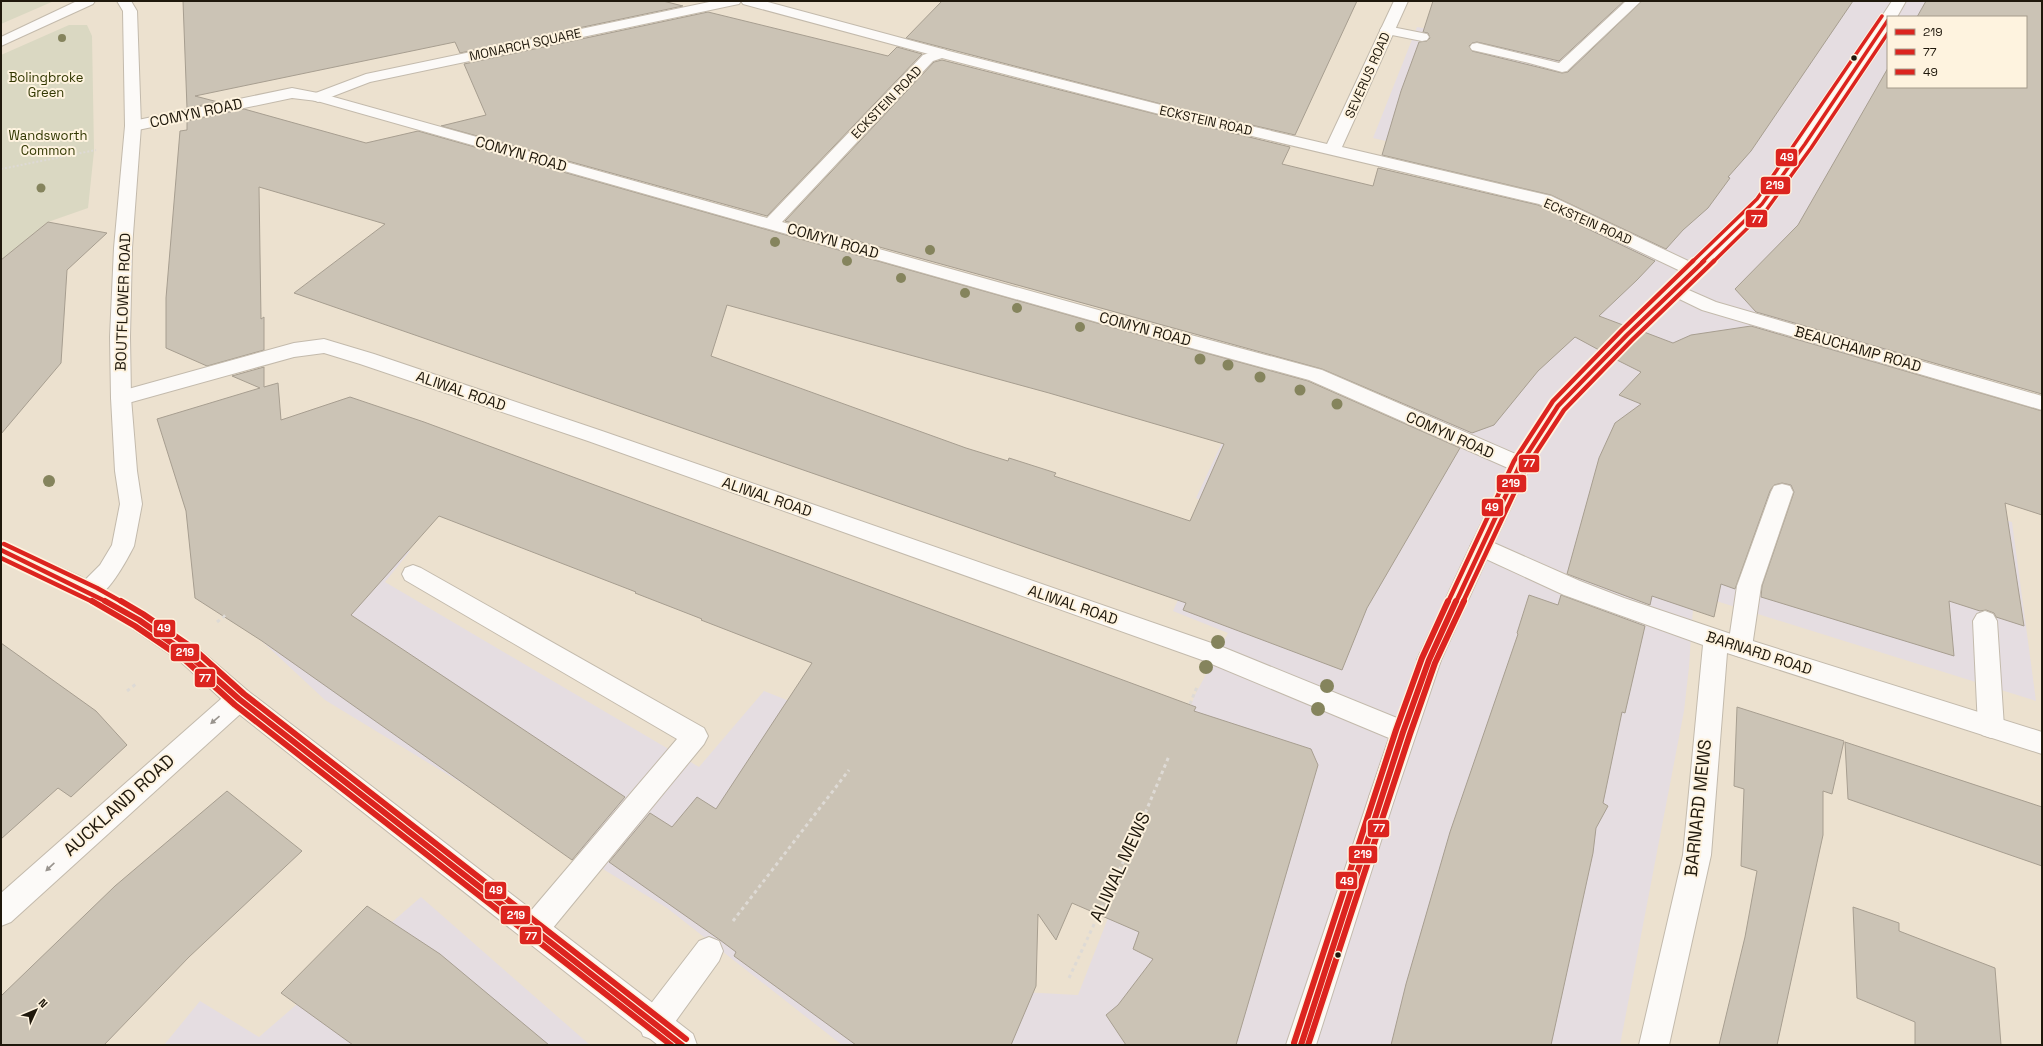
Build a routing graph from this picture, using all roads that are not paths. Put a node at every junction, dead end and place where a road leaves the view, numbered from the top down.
1 (88, 1) edge
2 (124, 1) edge
3 (734, 1) edge
4 (748, 1) edge
5 (1401, 1) edge
6 (1634, 1) edge
7 (1898, 1) edge
8 (1890, 16) edge
9 (1887, 21) edge
10 (1387, 30) junction
11 (1422, 37) dead end
12 (1, 42) edge
13 (1477, 47) dead end
14 (941, 53) junction
15 (318, 97) junction
16 (133, 126) junction
17 (1333, 149) junction
18 (772, 223) junction
19 (1695, 271) junction
20 (1675, 290) junction
21 (121, 398) junction
22 (2042, 403) edge
23 (1520, 465) junction
24 (1782, 492) dead end
25 (1481, 547) junction
26 (1, 550) edge
27 (413, 574) dead end
28 (89, 591) junction
29 (1985, 621) dead end
30 (1728, 643) junction
31 (239, 699) junction
32 (1992, 728) junction
33 (1403, 732) junction
34 (2042, 743) edge
35 (1, 912) edge
36 (533, 930) junction
37 (709, 951) road end
38 (654, 1025) junction
39 (682, 1045) edge
40 (1301, 1045) edge
41 (1654, 1045) edge

1 - 12 main road
2 - 16 main road, BOUTFLOWER ROAD
3 - 15 main road, MONARCH SQUARE
4 - 14 main road
5 - 10 main road, SEVERUS ROAD
6 - 13 main road
7 - 8 main road
9 - 19 main road
10 - 11 main road
10 - 17 main road, SEVERUS ROAD
14 - 17 main road, ECKSTEIN ROAD
14 - 18 main road, ECKSTEIN ROAD
15 - 16 main road, COMYN ROAD
15 - 18 main road, COMYN ROAD
16 - 21 main road, BOUTFLOWER ROAD
17 - 19 main road, ECKSTEIN ROAD
18 - 23 main road, COMYN ROAD
19 - 20 main road
20 - 22 main road, BEAUCHAMP ROAD
20 - 23 main road
21 - 28 main road, BOUTFLOWER ROAD
21 - 33 main road, ALIWAL ROAD
23 - 25 main road
24 - 30 main road, BARNARD MEWS
25 - 30 main road, BARNARD ROAD
25 - 33 main road
26 - 28 main road
27 - 36 main road
28 - 31 main road
29 - 32 main road
30 - 32 main road, BARNARD ROAD
30 - 41 main road, BARNARD MEWS
31 -> 35 main road, AUCKLAND ROAD
31 - 36 main road
32 - 34 main road, BARNARD ROAD
33 - 40 main road
36 - 38 main road
37 - 38 main road
38 - 39 main road

